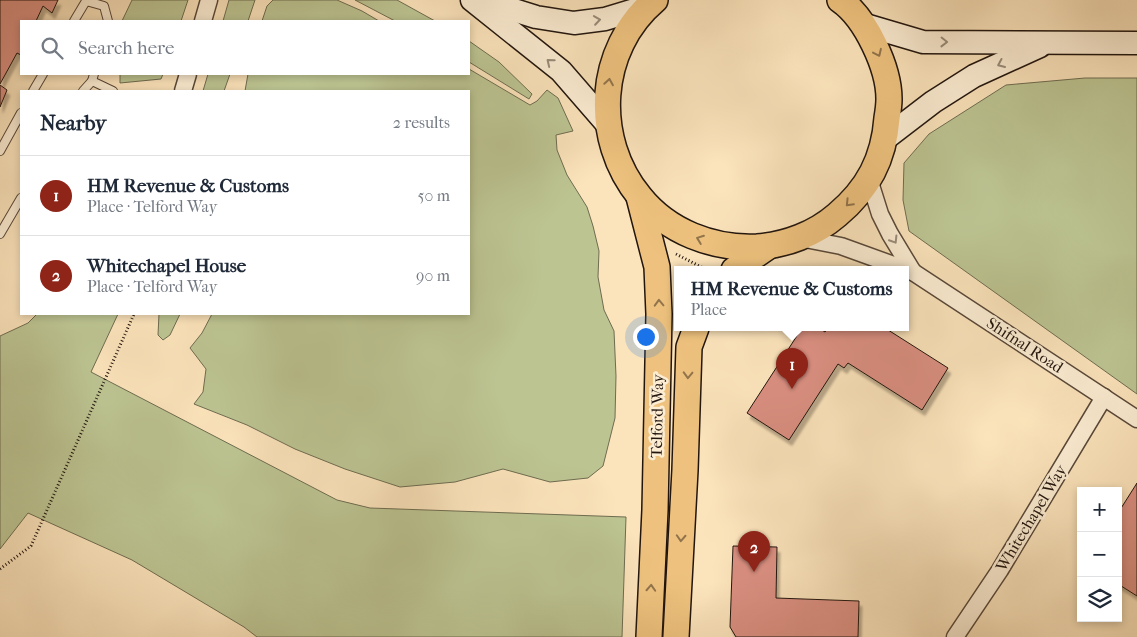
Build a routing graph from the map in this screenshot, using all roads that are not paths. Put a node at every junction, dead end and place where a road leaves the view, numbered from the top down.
1 (209, 0) edge
2 (472, 0) edge
3 (482, 0) edge
4 (86, 1) edge
5 (843, 1) edge
6 (651, 3) edge
7 (75, 20) edge
8 (108, 20) edge
9 (203, 20) edge
10 (862, 24) junction
11 (1137, 43) edge
12 (1046, 44) junction
13 (42, 75) edge
14 (188, 75) edge
15 (93, 77) edge
16 (34, 90) edge
17 (84, 90) edge
18 (112, 90) edge
19 (183, 90) edge
20 (20, 114) edge
21 (607, 124) junction
22 (886, 138) junction
23 (0, 151) edge
24 (869, 179) junction
25 (639, 197) junction
26 (20, 200) edge
27 (0, 234) edge
28 (800, 238) junction
29 (769, 246) junction
30 (740, 266) edge
31 (896, 266) edge
32 (909, 271) edge
33 (913, 272) junction
34 (695, 331) edge
35 (1104, 397) junction
36 (1137, 419) edge
37 (648, 637) edge
38 (676, 637) edge
39 (955, 637) edge

1 - 9 street
21 -> 2 street
3 -> 6 street
4 - 7 lane
4 - 8 lane
5 - 10 main road
21 -> 6 main road
10 -> 12 street
10 -> 22 main road
11 - 12 street
12 -> 22 street
13 - 16 lane
14 - 19 street
15 - 17 lane
15 - 18 lane
20 - 23 lane
21 - 25 main road
22 - 24 main road
24 -> 28 main road
24 -> 33 street, Shifnal Road
29 -> 25 main road
37 -> 25 main road, Telford Way
26 - 27 lane
28 - 29 main road
28 - 31 street, Shifnal Road
29 - 30 main road
32 - 33 street, Shifnal Road
33 - 35 street, Shifnal Road
34 -> 38 main road, Telford Way
35 - 36 street, Shifnal Road
35 - 39 street, Whitechapel Way

